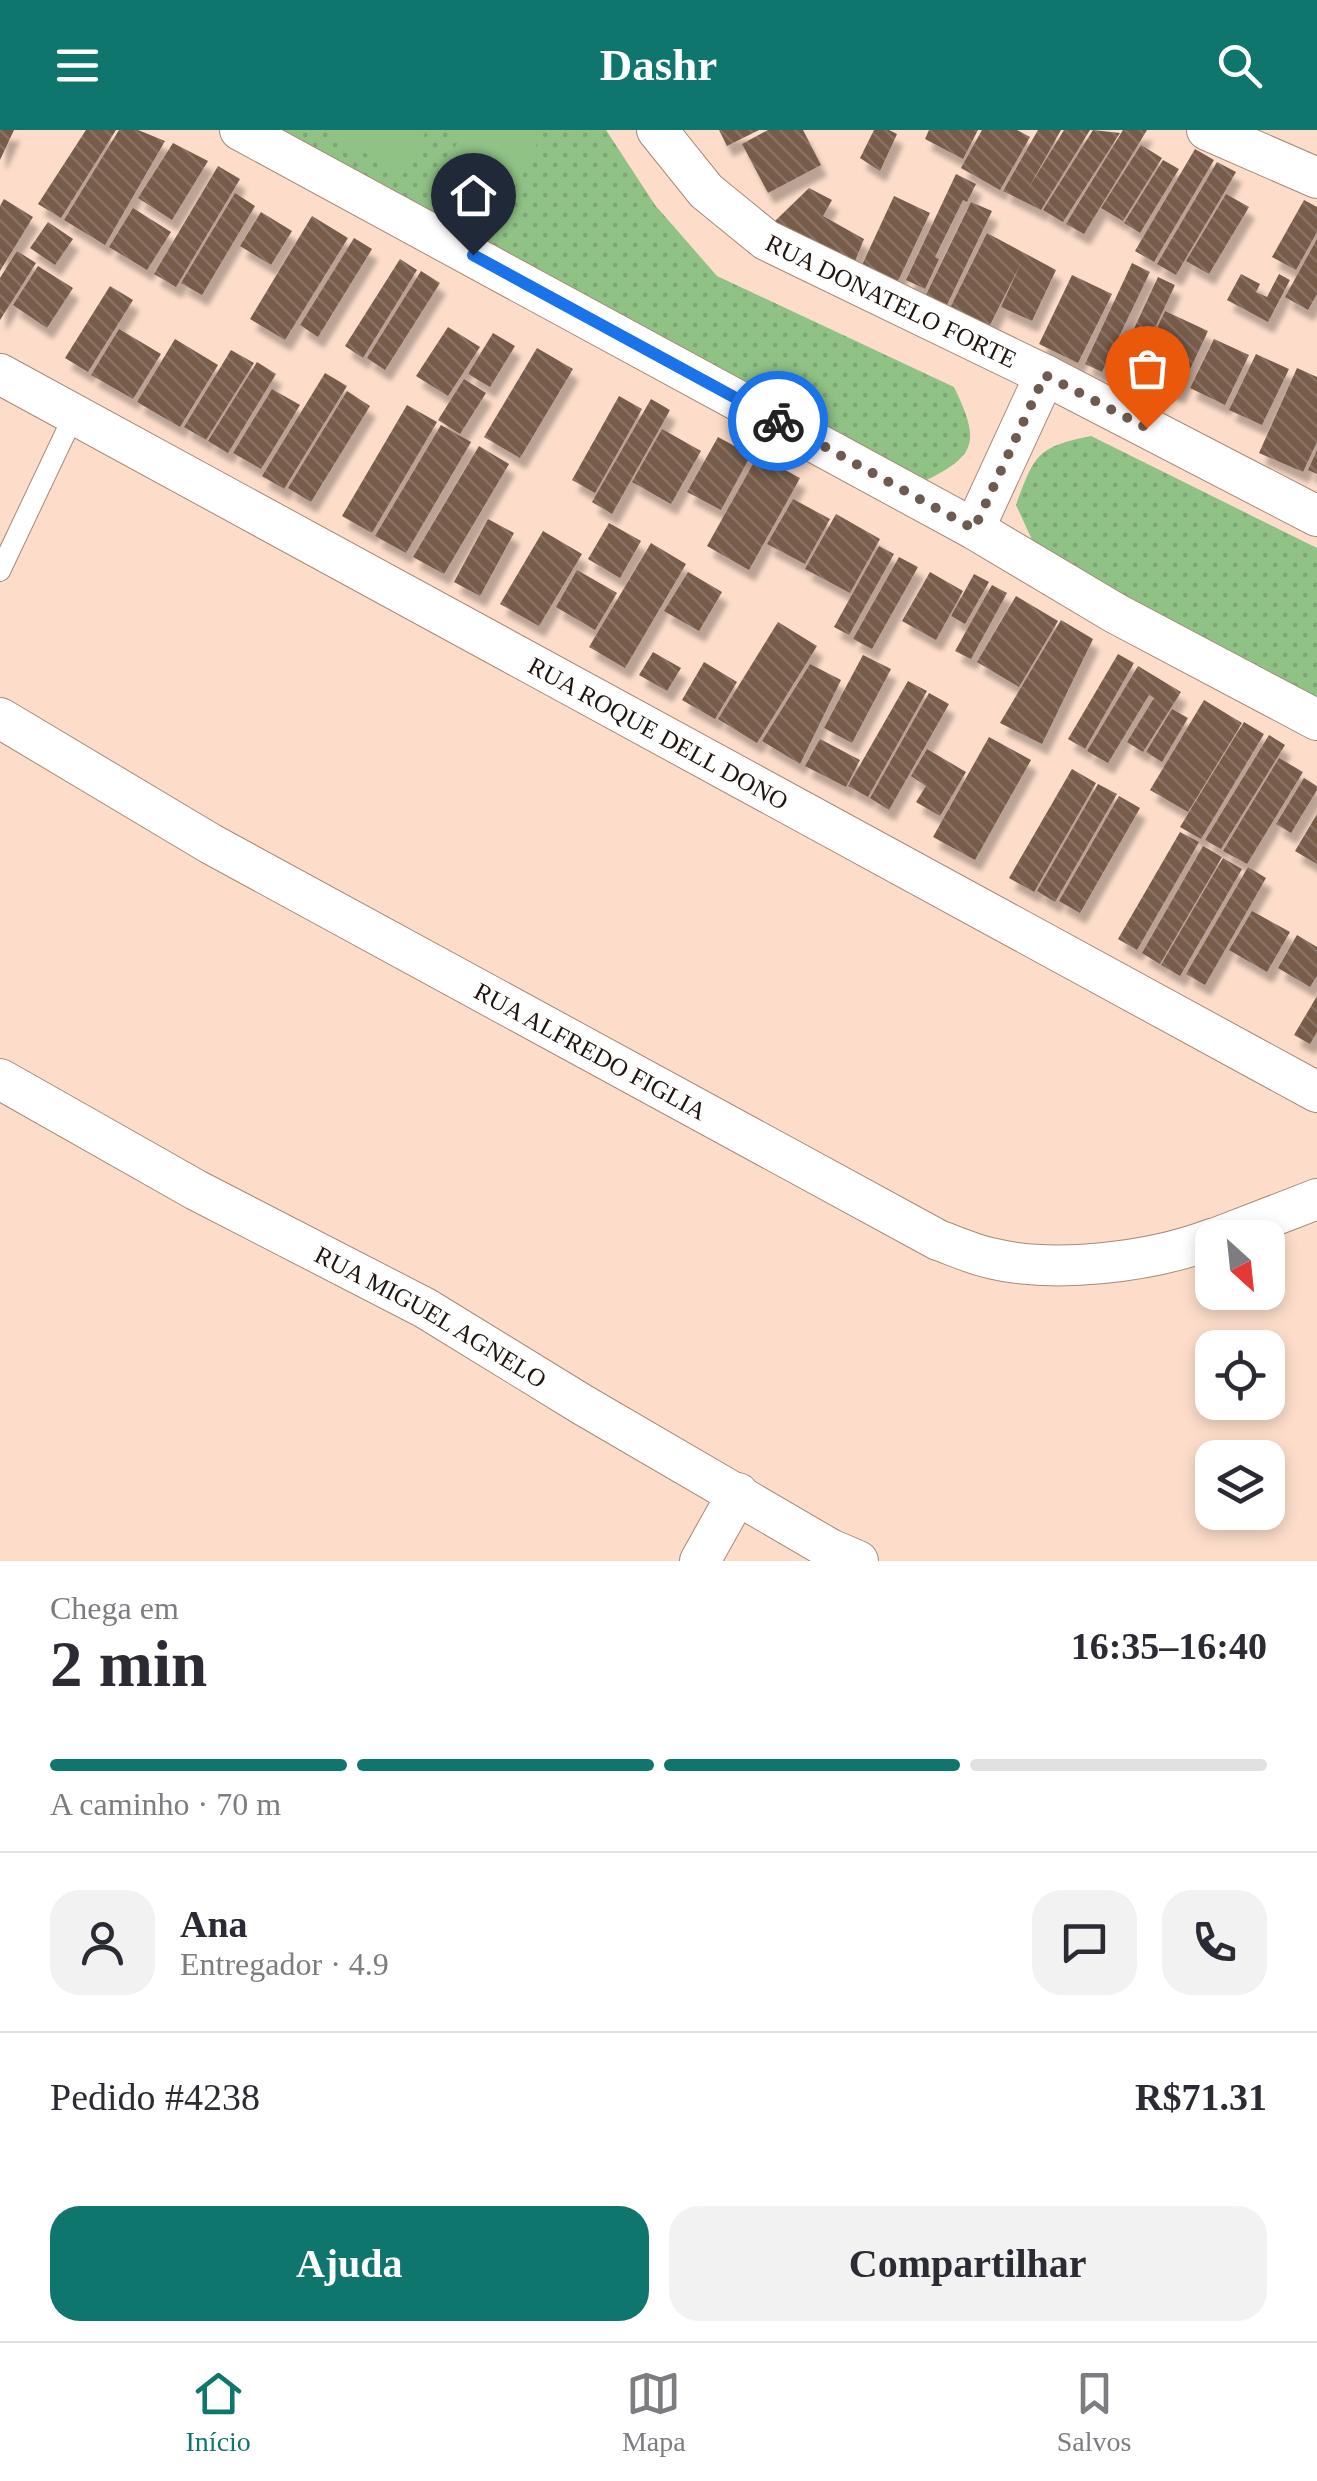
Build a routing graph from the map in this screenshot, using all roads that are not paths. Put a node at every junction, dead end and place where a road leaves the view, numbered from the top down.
1 (240, 130) edge
2 (657, 130) edge
3 (1206, 130) edge
4 (1317, 178) edge
5 (0, 374) edge
6 (1045, 375) junction
7 (74, 415) junction
8 (1317, 516) edge
9 (974, 529) junction
10 (0, 571) edge
11 (0, 718) edge
12 (1317, 720) edge
13 (0, 1079) edge
14 (1317, 1092) edge
15 (1317, 1199) edge
16 (1262, 1220) edge
17 (1195, 1245) edge
18 (738, 1493) junction
19 (700, 1561) edge
20 (858, 1561) edge

1 - 9 street
2 - 6 street, RUA DONATELO FORTE
3 - 4 street
5 - 7 street, RUA ROQUE DELL DONO
6 - 8 street, RUA DONATELO FORTE
6 - 9 street
7 - 10 lane
7 - 14 street, RUA ROQUE DELL DONO
9 - 12 street
11 - 17 street, RUA ALFREDO FIGLIA
13 - 18 street, RUA MIGUEL AGNELO
15 - 16 street, RUA ALFREDO FIGLIA
18 - 19 street
18 - 20 street, RUA MIGUEL AGNELO

